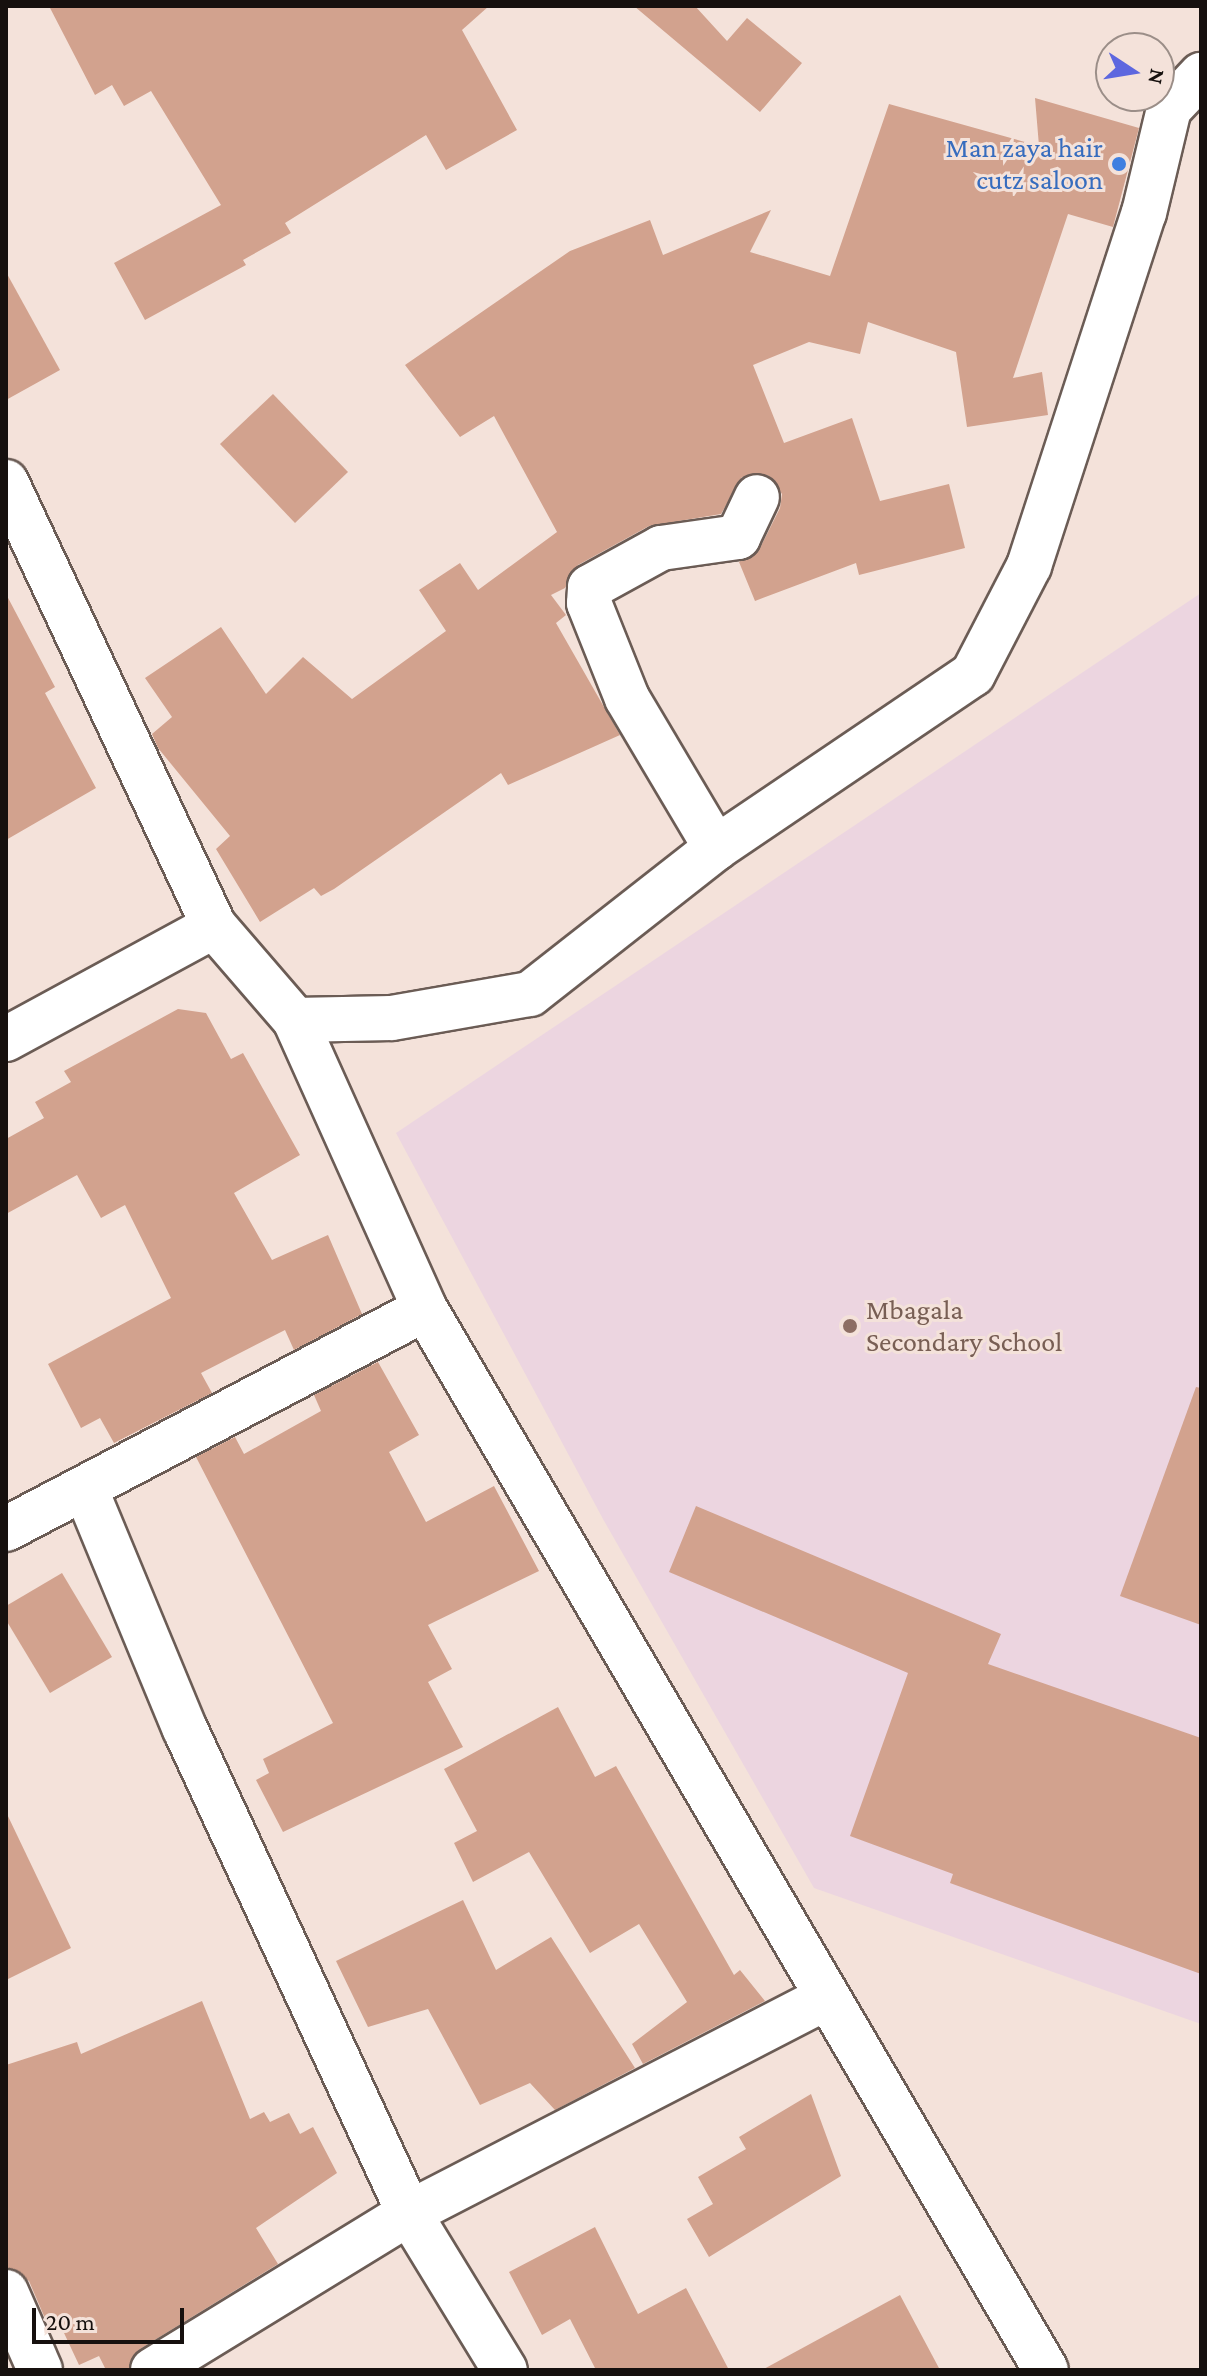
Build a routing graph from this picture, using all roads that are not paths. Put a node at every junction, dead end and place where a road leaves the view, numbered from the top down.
1 (1201, 75) edge
2 (6, 482) edge
3 (757, 497) dead end
4 (716, 848) junction
5 (214, 926) junction
6 (295, 1020) junction
7 (6, 1039) edge
8 (425, 1309) junction
9 (85, 1488) junction
10 (6, 1529) edge
11 (824, 1999) junction
12 (409, 2213) junction
13 (6, 2292) edge
14 (40, 2370) edge
15 (153, 2370) edge
16 (505, 2370) edge
17 (1046, 2370) edge

1 - 4 street
2 - 5 street
3 - 4 street
4 - 6 street
5 - 6 street
5 - 7 street
6 - 8 street
8 - 9 street
8 - 11 street
9 - 10 street
9 - 12 street
11 - 12 street
11 - 17 street
12 - 15 street
12 - 16 street
13 - 14 street

